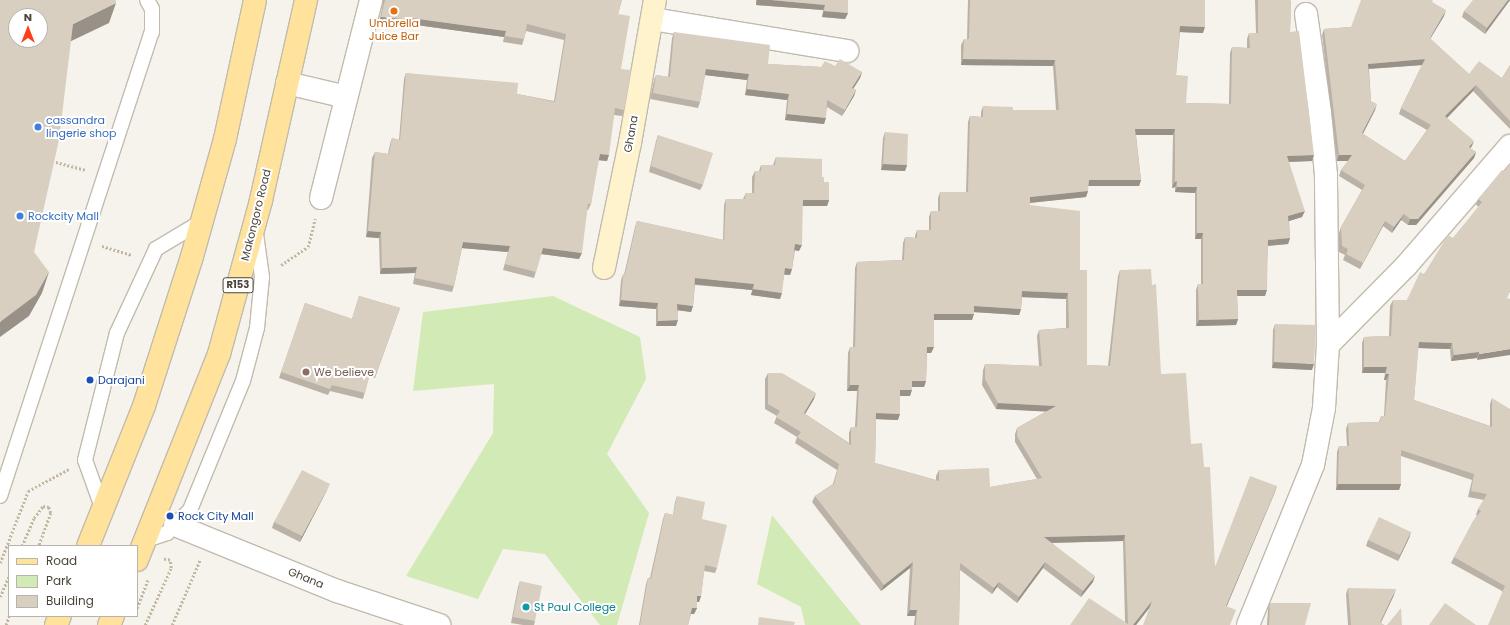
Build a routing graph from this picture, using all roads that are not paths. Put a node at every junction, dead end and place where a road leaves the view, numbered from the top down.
1 (147, 0) edge
2 (255, 0) edge
3 (306, 0) edge
4 (371, 0) edge
5 (653, 9) edge
6 (1306, 14) dead end
7 (847, 51) dead end
8 (287, 83) junction
9 (346, 97) junction
10 (1510, 146) edge
11 (320, 198) road end
12 (256, 216) junction
13 (201, 222) junction
14 (604, 268) dead end
15 (1328, 345) junction
16 (0, 496) edge
17 (102, 510) junction
18 (175, 525) junction
19 (146, 540) junction
20 (88, 545) edge
21 (144, 567) edge
22 (439, 625) edge
23 (1248, 625) edge

1 - 16 lane
2 - 13 main road
3 - 8 main road, Makongoro Road / R153
4 - 9 street
5 - 7 street
5 - 14 street, Ghana
6 - 15 street
8 - 9 street
8 - 12 main road, Makongoro Road / R153
9 - 11 street
10 - 15 street
12 - 18 lane
12 - 19 main road, Makongoro Road / R153
13 - 17 main road
13 - 17 lane
15 - 23 street
17 - 20 main road
18 - 19 lane
18 - 22 street, Ghana
19 - 21 main road, Makongoro Road / R153

